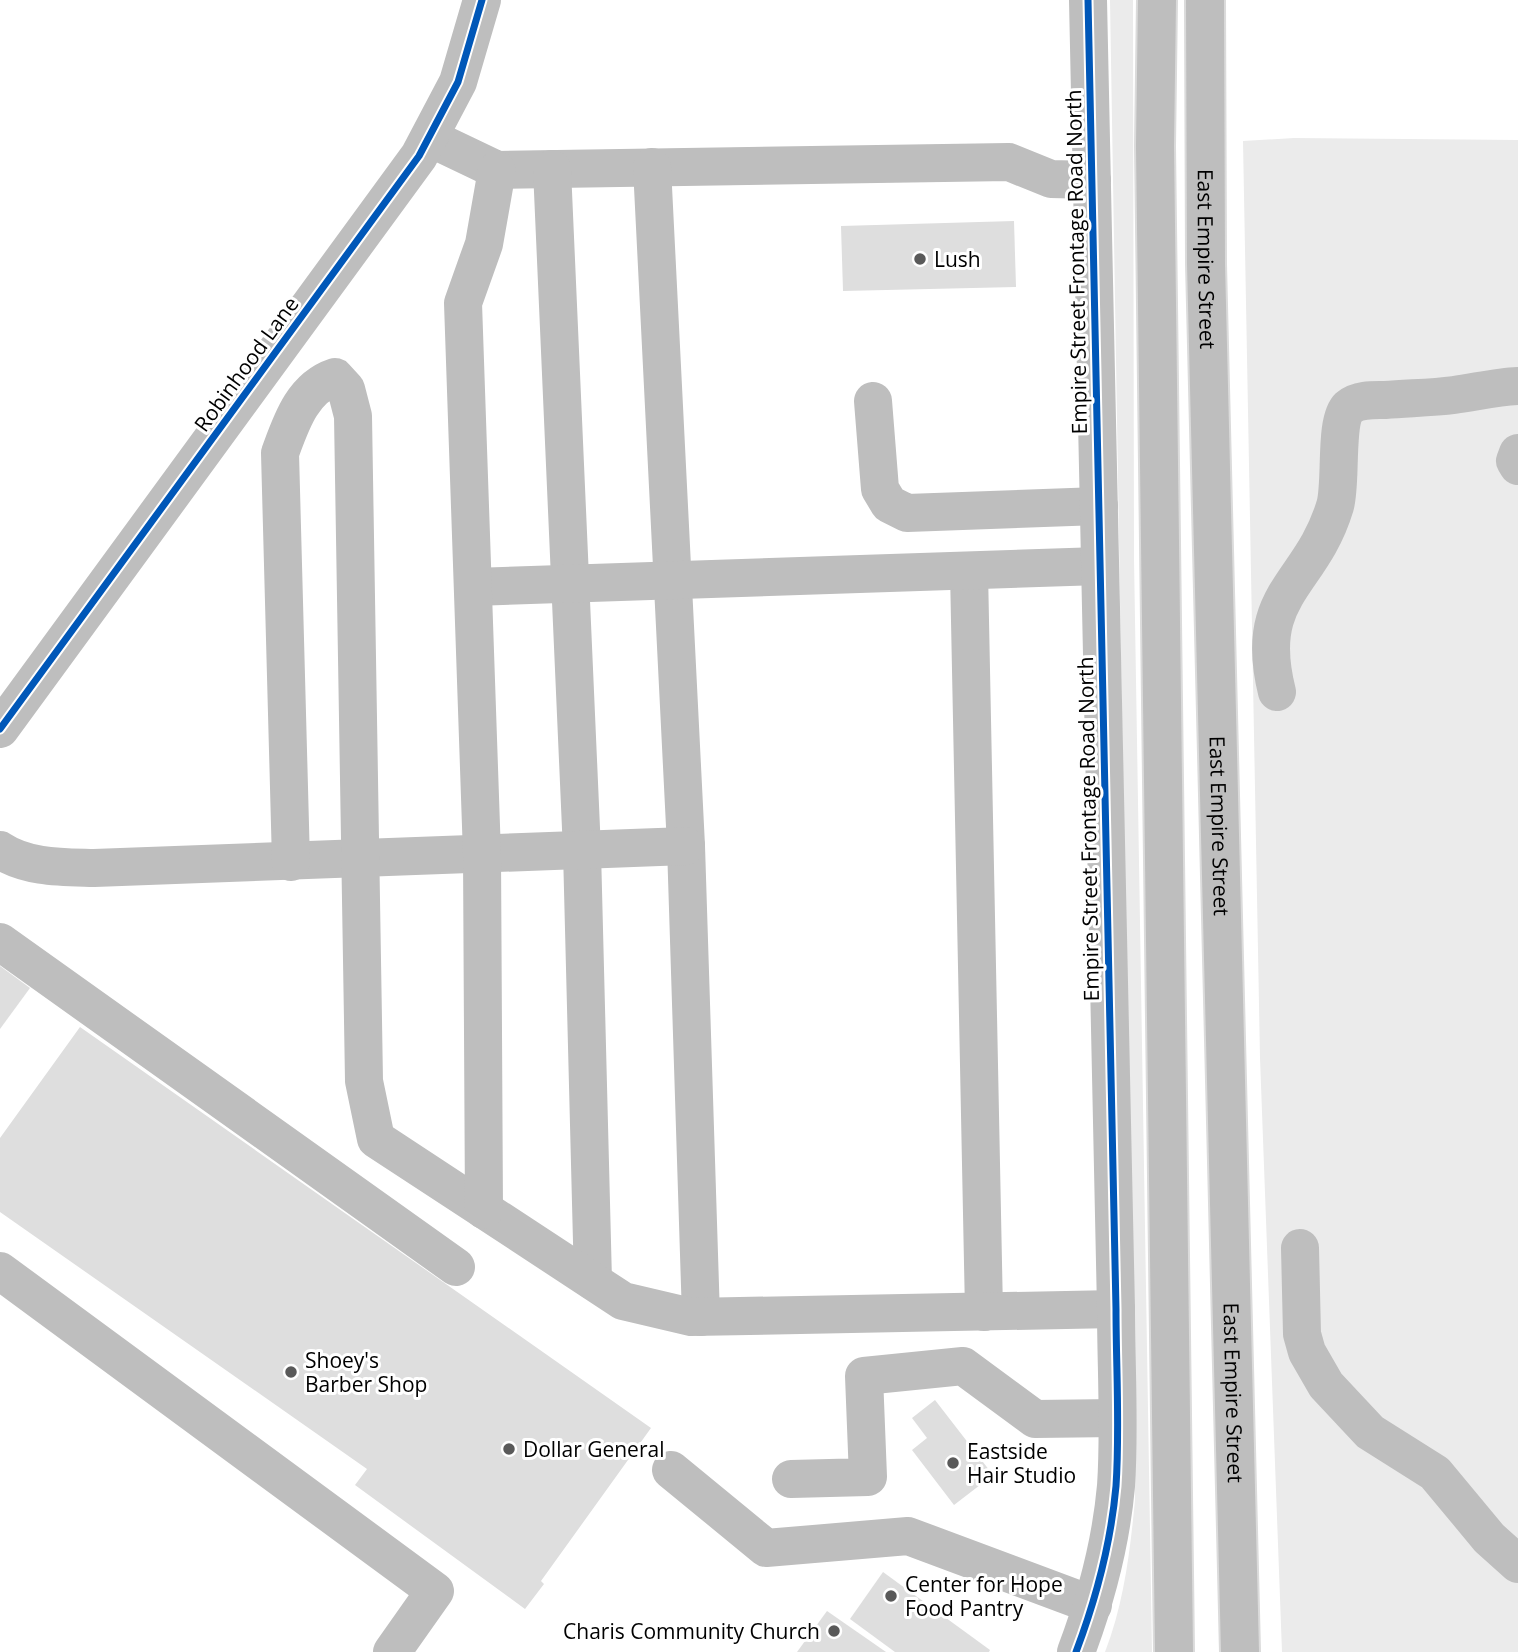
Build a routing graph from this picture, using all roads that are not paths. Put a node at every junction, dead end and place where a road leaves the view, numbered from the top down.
1 (482, 0) edge
2 (1088, 0) edge
3 (1157, 0) edge
4 (1205, 0) edge
5 (430, 138) junction
6 (653, 167) junction
7 (552, 169) junction
8 (497, 170) junction
9 (1092, 180) junction
10 (1518, 386) edge
11 (873, 401) dead end
12 (1518, 453) edge
13 (1518, 466) edge
14 (1099, 506) junction
15 (1100, 566) junction
16 (969, 571) junction
17 (673, 581) junction
18 (570, 583) junction
19 (472, 587) junction
20 (1277, 692) dead end
21 (0, 729) edge
22 (686, 846) junction
23 (0, 850) edge
24 (582, 851) junction
25 (482, 855) junction
26 (361, 859) junction
27 (291, 862) junction
28 (0, 942) edge
29 (484, 1209) junction
30 (1300, 1248) dead end
31 (456, 1267) dead end
32 (593, 1281) junction
33 (4, 1282) edge
34 (1116, 1309) junction
35 (984, 1312) junction
36 (701, 1317) junction
37 (1116, 1418) junction
38 (671, 1470) dead end
39 (790, 1479) dead end
40 (1518, 1564) edge
41 (1093, 1605) junction
42 (391, 1652) edge
43 (1076, 1652) edge
44 (1174, 1652) edge
45 (1240, 1652) edge

1 - 5 main road, Robinhood Lane
2 - 9 main road, Empire Street Frontage Road North
3 - 44 main road
4 - 45 main road, East Empire Street
5 - 8 main road
5 - 21 main road, Robinhood Lane
6 - 7 main road
6 - 9 main road
6 - 17 main road
7 - 8 main road
7 - 18 main road
8 - 19 main road
9 - 14 main road, Empire Street Frontage Road North
10 - 20 main road
11 - 14 main road
12 - 13 main road
14 - 15 main road, Empire Street Frontage Road North
15 - 16 main road
15 - 34 main road, Empire Street Frontage Road North
16 - 17 main road
16 - 35 main road
17 - 18 main road
17 - 22 main road
18 - 19 main road
18 - 24 main road
19 - 25 main road
22 - 24 main road
22 - 36 main road
23 - 27 main road
24 - 25 main road
24 - 32 main road
25 - 26 main road
25 - 29 main road
26 - 27 main road
26 - 27 main road
26 - 29 main road
28 - 31 main road
29 - 32 main road
30 - 40 main road
32 - 36 main road
33 - 42 main road
34 - 35 main road
34 - 37 main road, Empire Street Frontage Road North
35 - 36 main road
37 - 39 main road
37 - 41 main road, Empire Street Frontage Road North
38 - 41 main road
41 - 43 main road, Empire Street Frontage Road North

